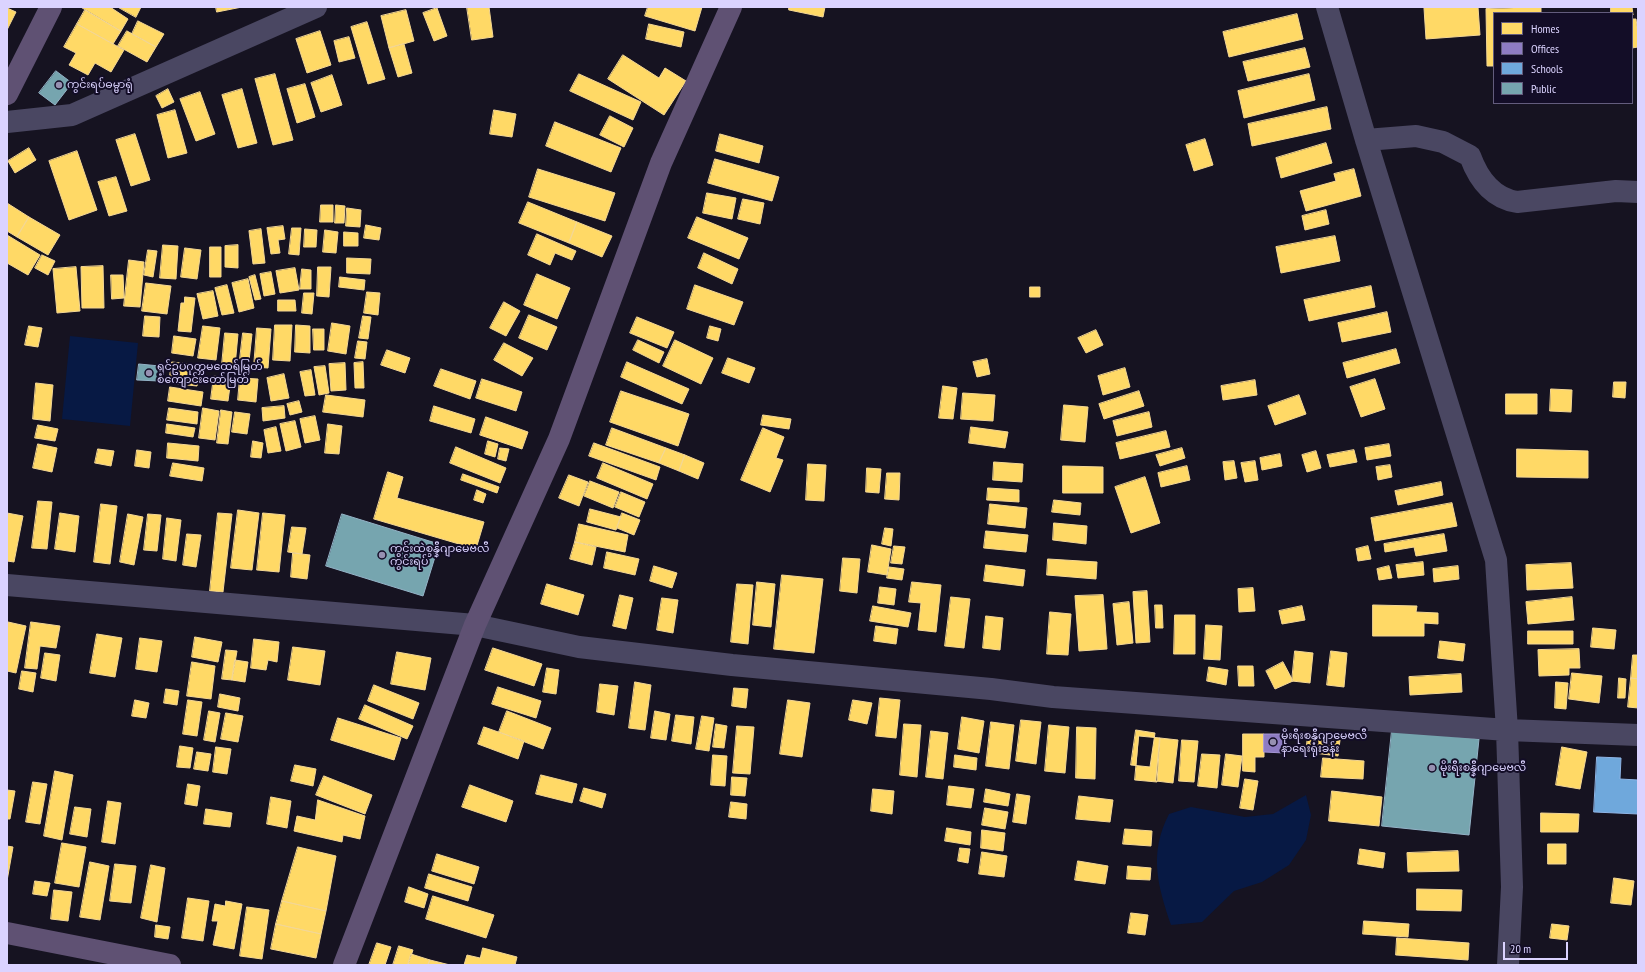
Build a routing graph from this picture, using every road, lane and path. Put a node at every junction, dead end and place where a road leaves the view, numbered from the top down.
1 (51, 7) edge
2 (316, 7) edge
3 (731, 7) edge
4 (1327, 7) edge
5 (7, 94) edge
6 (7, 122) edge
7 (1366, 140) junction
8 (1638, 192) edge
9 (7, 585) edge
10 (475, 625) junction
11 (1507, 730) junction
12 (1638, 735) edge
13 (7, 933) edge
14 (170, 965) edge
15 (344, 965) edge
16 (1508, 965) edge

1 - 5 main road
2 - 6 street
3 - 10 main road
4 - 7 street
7 - 8 street
7 - 11 street
9 - 10 street
10 - 11 street
10 - 15 main road
11 - 12 street
11 - 16 street
13 - 14 main road

